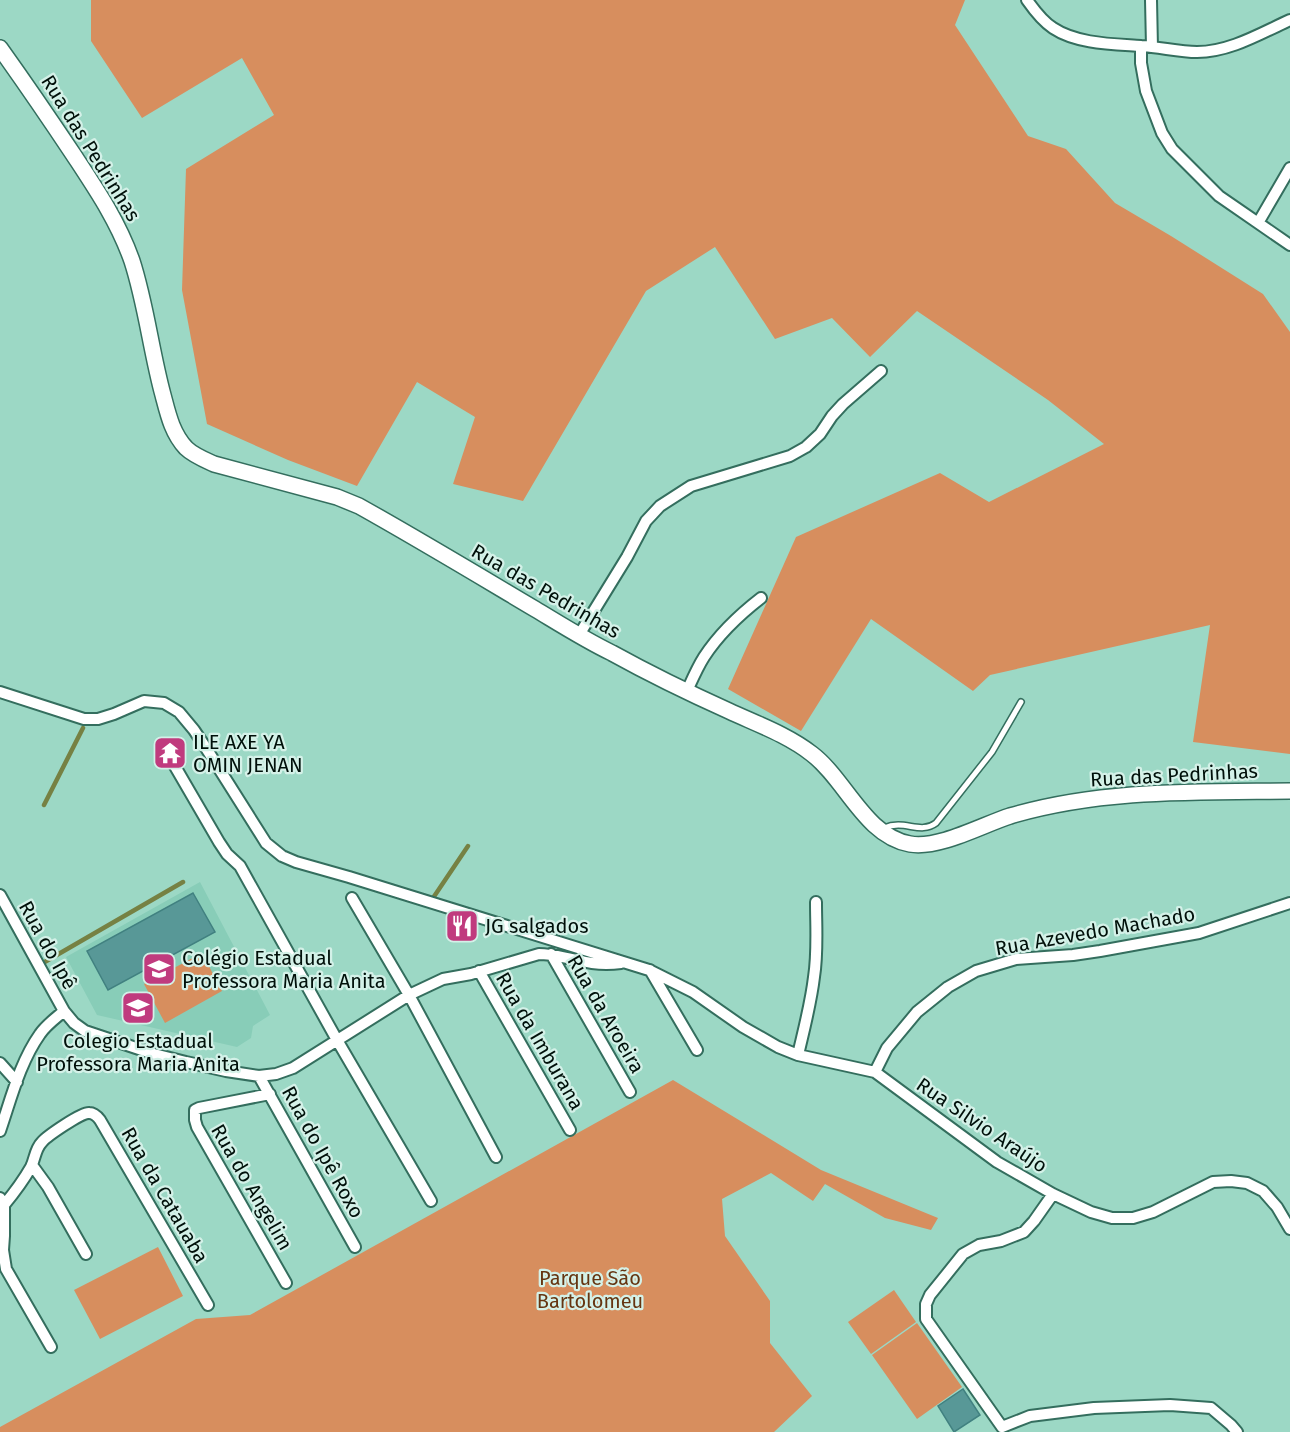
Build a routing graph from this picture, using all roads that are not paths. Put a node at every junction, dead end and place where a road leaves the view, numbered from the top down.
1 (1027, 0) edge
2 (1151, 0) edge
3 (1290, 20) edge
4 (1147, 47) junction
5 (0, 48) edge
6 (1290, 168) edge
7 (1258, 223) junction
8 (1290, 244) edge
9 (881, 371) dead end
10 (761, 598) dead end
11 (579, 635) junction
12 (0, 692) edge
13 (687, 692) junction
14 (1021, 702) dead end
15 (162, 744) dead end
16 (1290, 791) edge
17 (880, 830) junction
18 (0, 896) edge
19 (352, 898) dead end
20 (816, 902) dead end
21 (1290, 903) edge
22 (551, 954) junction
23 (628, 963) junction
24 (649, 970) junction
25 (479, 971) junction
26 (408, 995) junction
27 (64, 1011) junction
28 (336, 1040) junction
29 (697, 1050) dead end
30 (798, 1055) junction
31 (0, 1063) edge
32 (875, 1072) junction
33 (259, 1076) junction
34 (17, 1082) junction
35 (630, 1092) dead end
36 (270, 1094) junction
37 (570, 1130) dead end
38 (0, 1131) edge
39 (496, 1157) dead end
40 (32, 1166) junction
41 (1053, 1194) junction
42 (431, 1201) dead end
43 (2, 1202) edge
44 (1290, 1229) edge
45 (355, 1246) dead end
46 (86, 1254) dead end
47 (286, 1283) dead end
48 (208, 1305) dead end
49 (51, 1347) dead end
50 (998, 1430) edge
51 (1237, 1432) edge

1 - 4 street
2 - 4 street
3 - 4 street
4 - 7 street
5 - 11 main road, Rua das Pedrinhas
6 - 7 street
7 - 8 street
9 - 11 street
10 - 13 street
11 - 13 main road, Rua das Pedrinhas
12 - 23 street
13 - 17 main road, Rua das Pedrinhas
14 - 17 lane
15 - 28 street
16 - 17 main road, Rua das Pedrinhas
18 - 27 street, Rua do Ipê
19 - 26 street
20 - 30 street
21 - 32 street, Rua Azevedo Machado
22 - 23 street
22 - 25 street
22 - 35 street, Rua da Aroeira
23 - 24 street
24 - 29 street
24 - 30 street
25 - 26 street
25 - 37 street, Rua da Imburana
26 - 28 street
26 - 39 street
27 - 33 street, Rua do Ipê
27 - 34 street
28 - 33 street
28 - 42 street
30 - 32 street
31 - 34 street
32 - 41 street, Rua Silvio Araújo
33 - 36 street, Rua do Ipê Roxo
34 - 38 street
36 - 45 street, Rua do Ipê Roxo
36 - 47 street, Rua do Angelim
40 - 43 street
40 - 46 street
40 - 48 street, Rua da Catauaba
41 - 44 street, Rua Silvio Araújo
41 - 50 street
43 - 49 street
50 - 51 street

